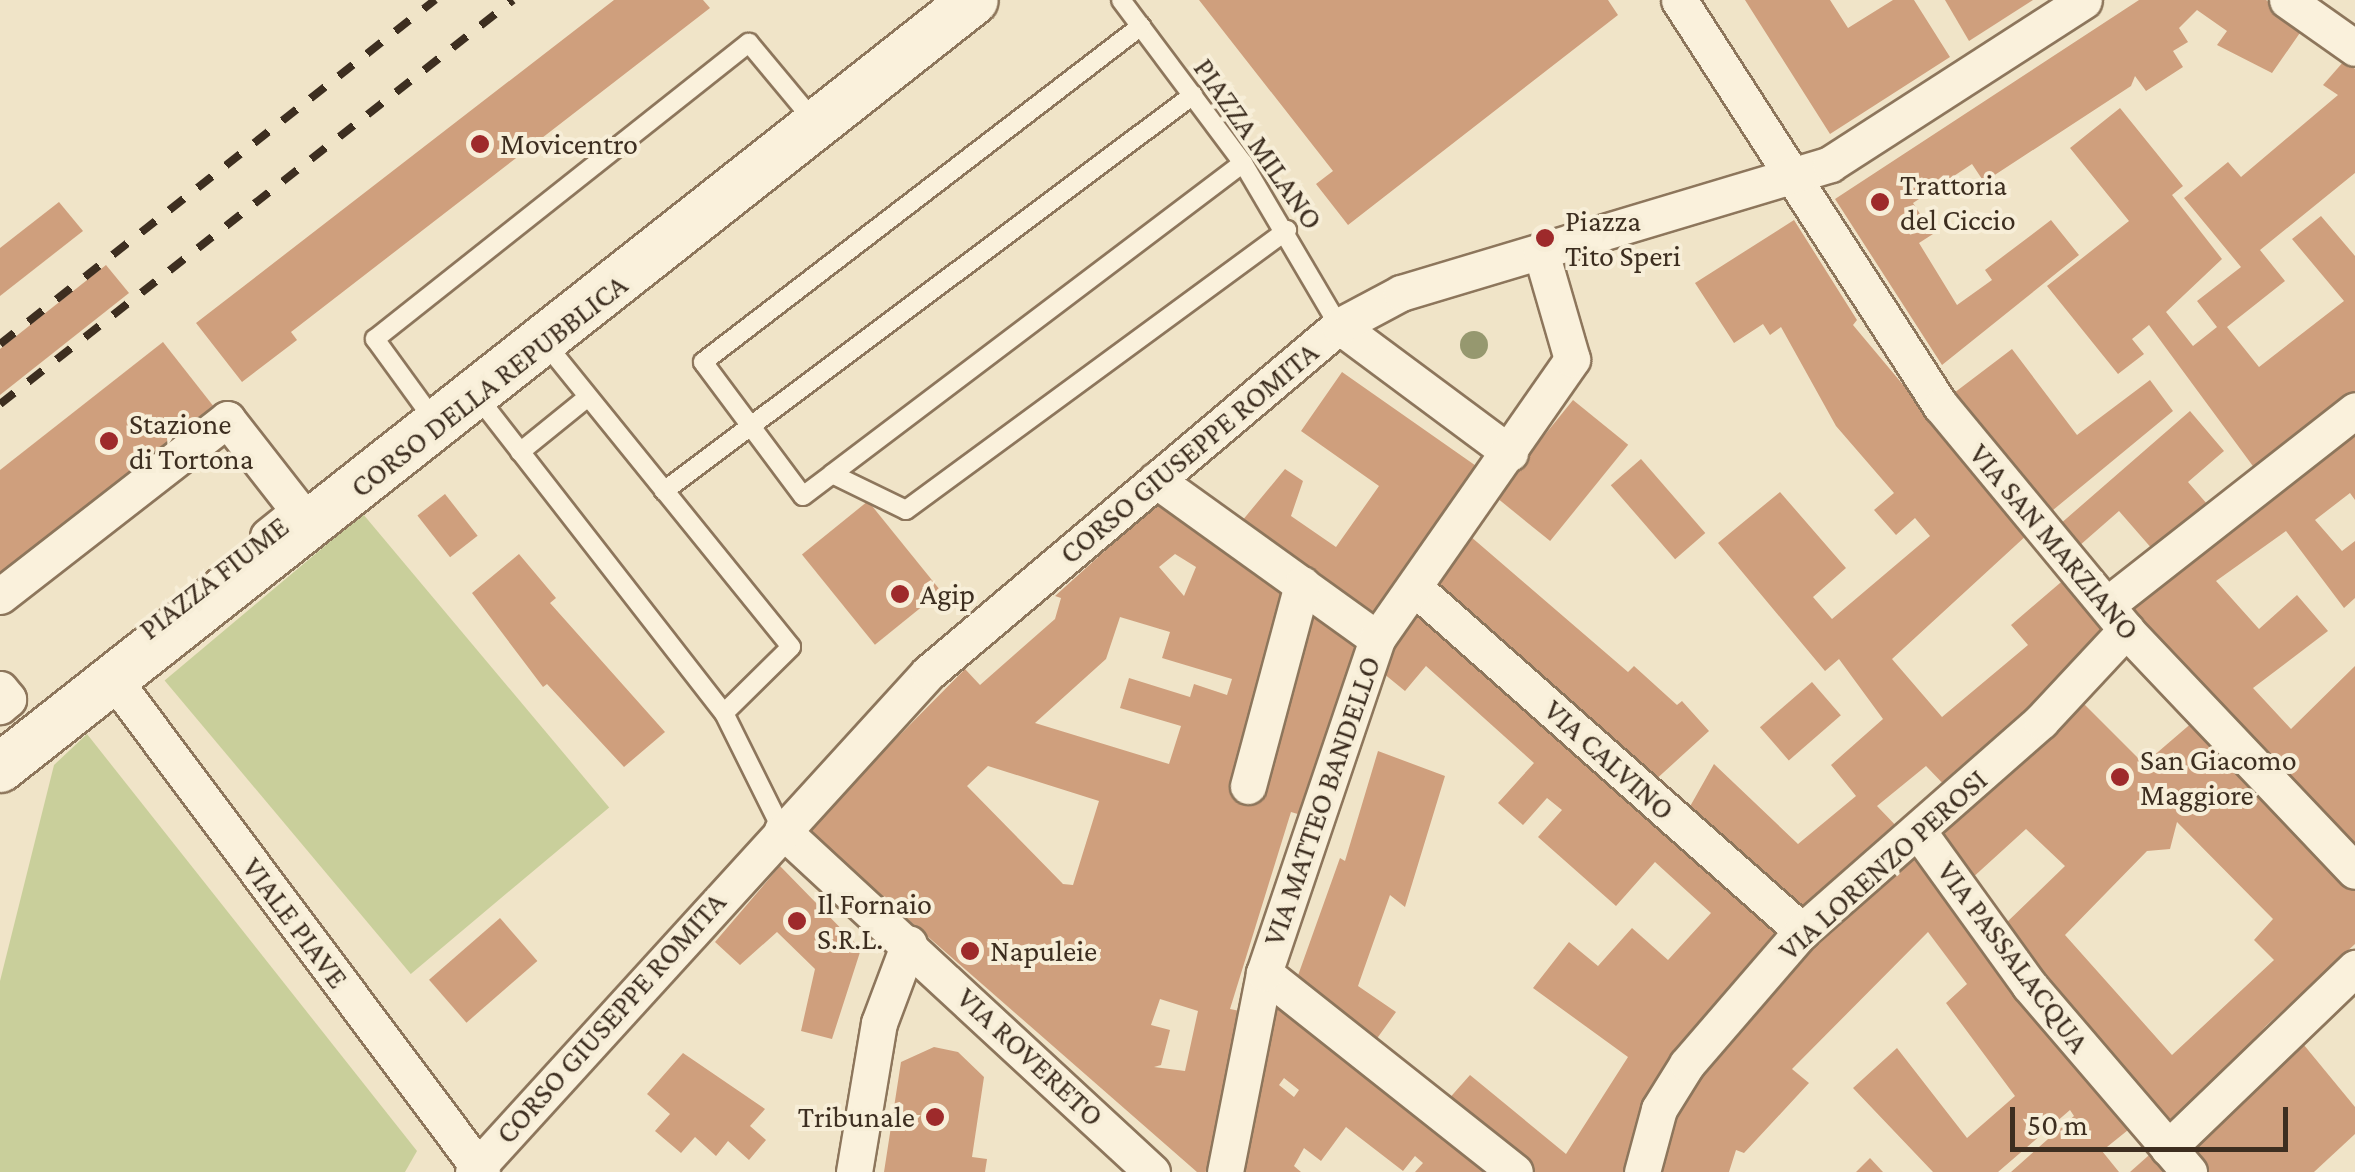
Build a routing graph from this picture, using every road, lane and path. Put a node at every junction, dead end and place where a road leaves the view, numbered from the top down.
1 (974, 0) edge
2 (1121, 0) edge
3 (1679, 0) edge
4 (2084, 0) edge
5 (2287, 0) edge
6 (1141, 26) junction
7 (2355, 48) edge
8 (1192, 95) junction
9 (818, 126) junction
10 (1243, 163) junction
11 (1796, 179) junction
12 (1287, 230) junction
13 (1541, 252) junction
14 (1339, 326) junction
15 (545, 343) junction
16 (477, 396) junction
17 (588, 397) junction
18 (2355, 410) edge
19 (438, 426) junction
20 (755, 429) junction
21 (520, 452) junction
22 (1510, 454) junction
23 (832, 474) junction
24 (1156, 480) junction
25 (664, 490) junction
26 (1302, 584) junction
27 (1416, 589) junction
28 (0, 596) edge
29 (2117, 618) junction
30 (1377, 639) junction
31 (114, 680) junction
32 (0, 689) edge
33 (0, 706) edge
34 (724, 713) junction
35 (0, 747) edge
36 (0, 768) edge
37 (1248, 786) dead end
38 (782, 830) junction
39 (1918, 831) junction
40 (2355, 871) edge
41 (1802, 931) junction
42 (909, 943) junction
43 (2355, 968) edge
44 (1264, 972) junction
45 (2178, 1160) edge
46 (477, 1170) edge
47 (854, 1172) edge
48 (1152, 1172) edge
49 (1226, 1172) edge
50 (1516, 1172) edge
51 (1642, 1172) edge

1 - 9 street, CORSO DELLA REPUBBLICA
2 - 6 lane, PIAZZA MILANO
3 - 11 street, VIA SAN MARZIANO
4 - 11 street, CORSO GIUSEPPE ROMITA
5 - 7 street
6 - 8 lane, PIAZZA MILANO
6 - 20 lane
8 - 10 lane, PIAZZA MILANO
8 - 20 lane
9 - 15 street, CORSO DELLA REPUBBLICA
9 - 19 lane
10 - 12 lane, PIAZZA MILANO
10 - 23 lane
11 - 13 street, CORSO GIUSEPPE ROMITA
11 - 29 street, VIA SAN MARZIANO
12 - 14 lane, PIAZZA MILANO
12 - 23 lane
13 - 14 street, CORSO GIUSEPPE ROMITA
13 - 22 street, VIA MATTEO BANDELLO
14 - 22 street
14 - 24 street, CORSO GIUSEPPE ROMITA
15 - 16 street, CORSO DELLA REPUBBLICA
15 - 17 lane
16 - 19 street, CORSO DELLA REPUBBLICA
16 - 21 lane
17 - 21 lane
17 - 25 lane
18 - 29 street, VIA LORENZO PEROSI
19 - 31 street, CORSO DELLA REPUBBLICA
20 - 23 lane
20 - 25 lane
21 - 34 lane
22 - 27 street, VIA MATTEO BANDELLO
24 - 26 street
24 - 38 street, CORSO GIUSEPPE ROMITA
25 - 34 lane
26 - 30 street
26 - 37 street
27 - 30 street, VIA MATTEO BANDELLO
27 - 41 street, VIA CALVINO
28 - 35 street, PIAZZA FIUME
29 - 39 street, VIA LORENZO PEROSI
29 - 40 street, VIA SAN MARZIANO
30 - 44 street, VIA MATTEO BANDELLO
31 - 36 street, CORSO DELLA REPUBBLICA
31 - 46 street, VIALE PIAVE
32 - 33 street
34 - 38 lane
38 - 42 street, VIA ROVERETO
38 - 46 street, CORSO GIUSEPPE ROMITA
39 - 41 street, VIA LORENZO PEROSI
39 - 45 street, VIA PASSALACQUA
41 - 51 street, VIA LORENZO PEROSI
42 - 47 street
42 - 48 street, VIA ROVERETO
43 - 45 street
44 - 49 street, VIA MATTEO BANDELLO
44 - 50 street

